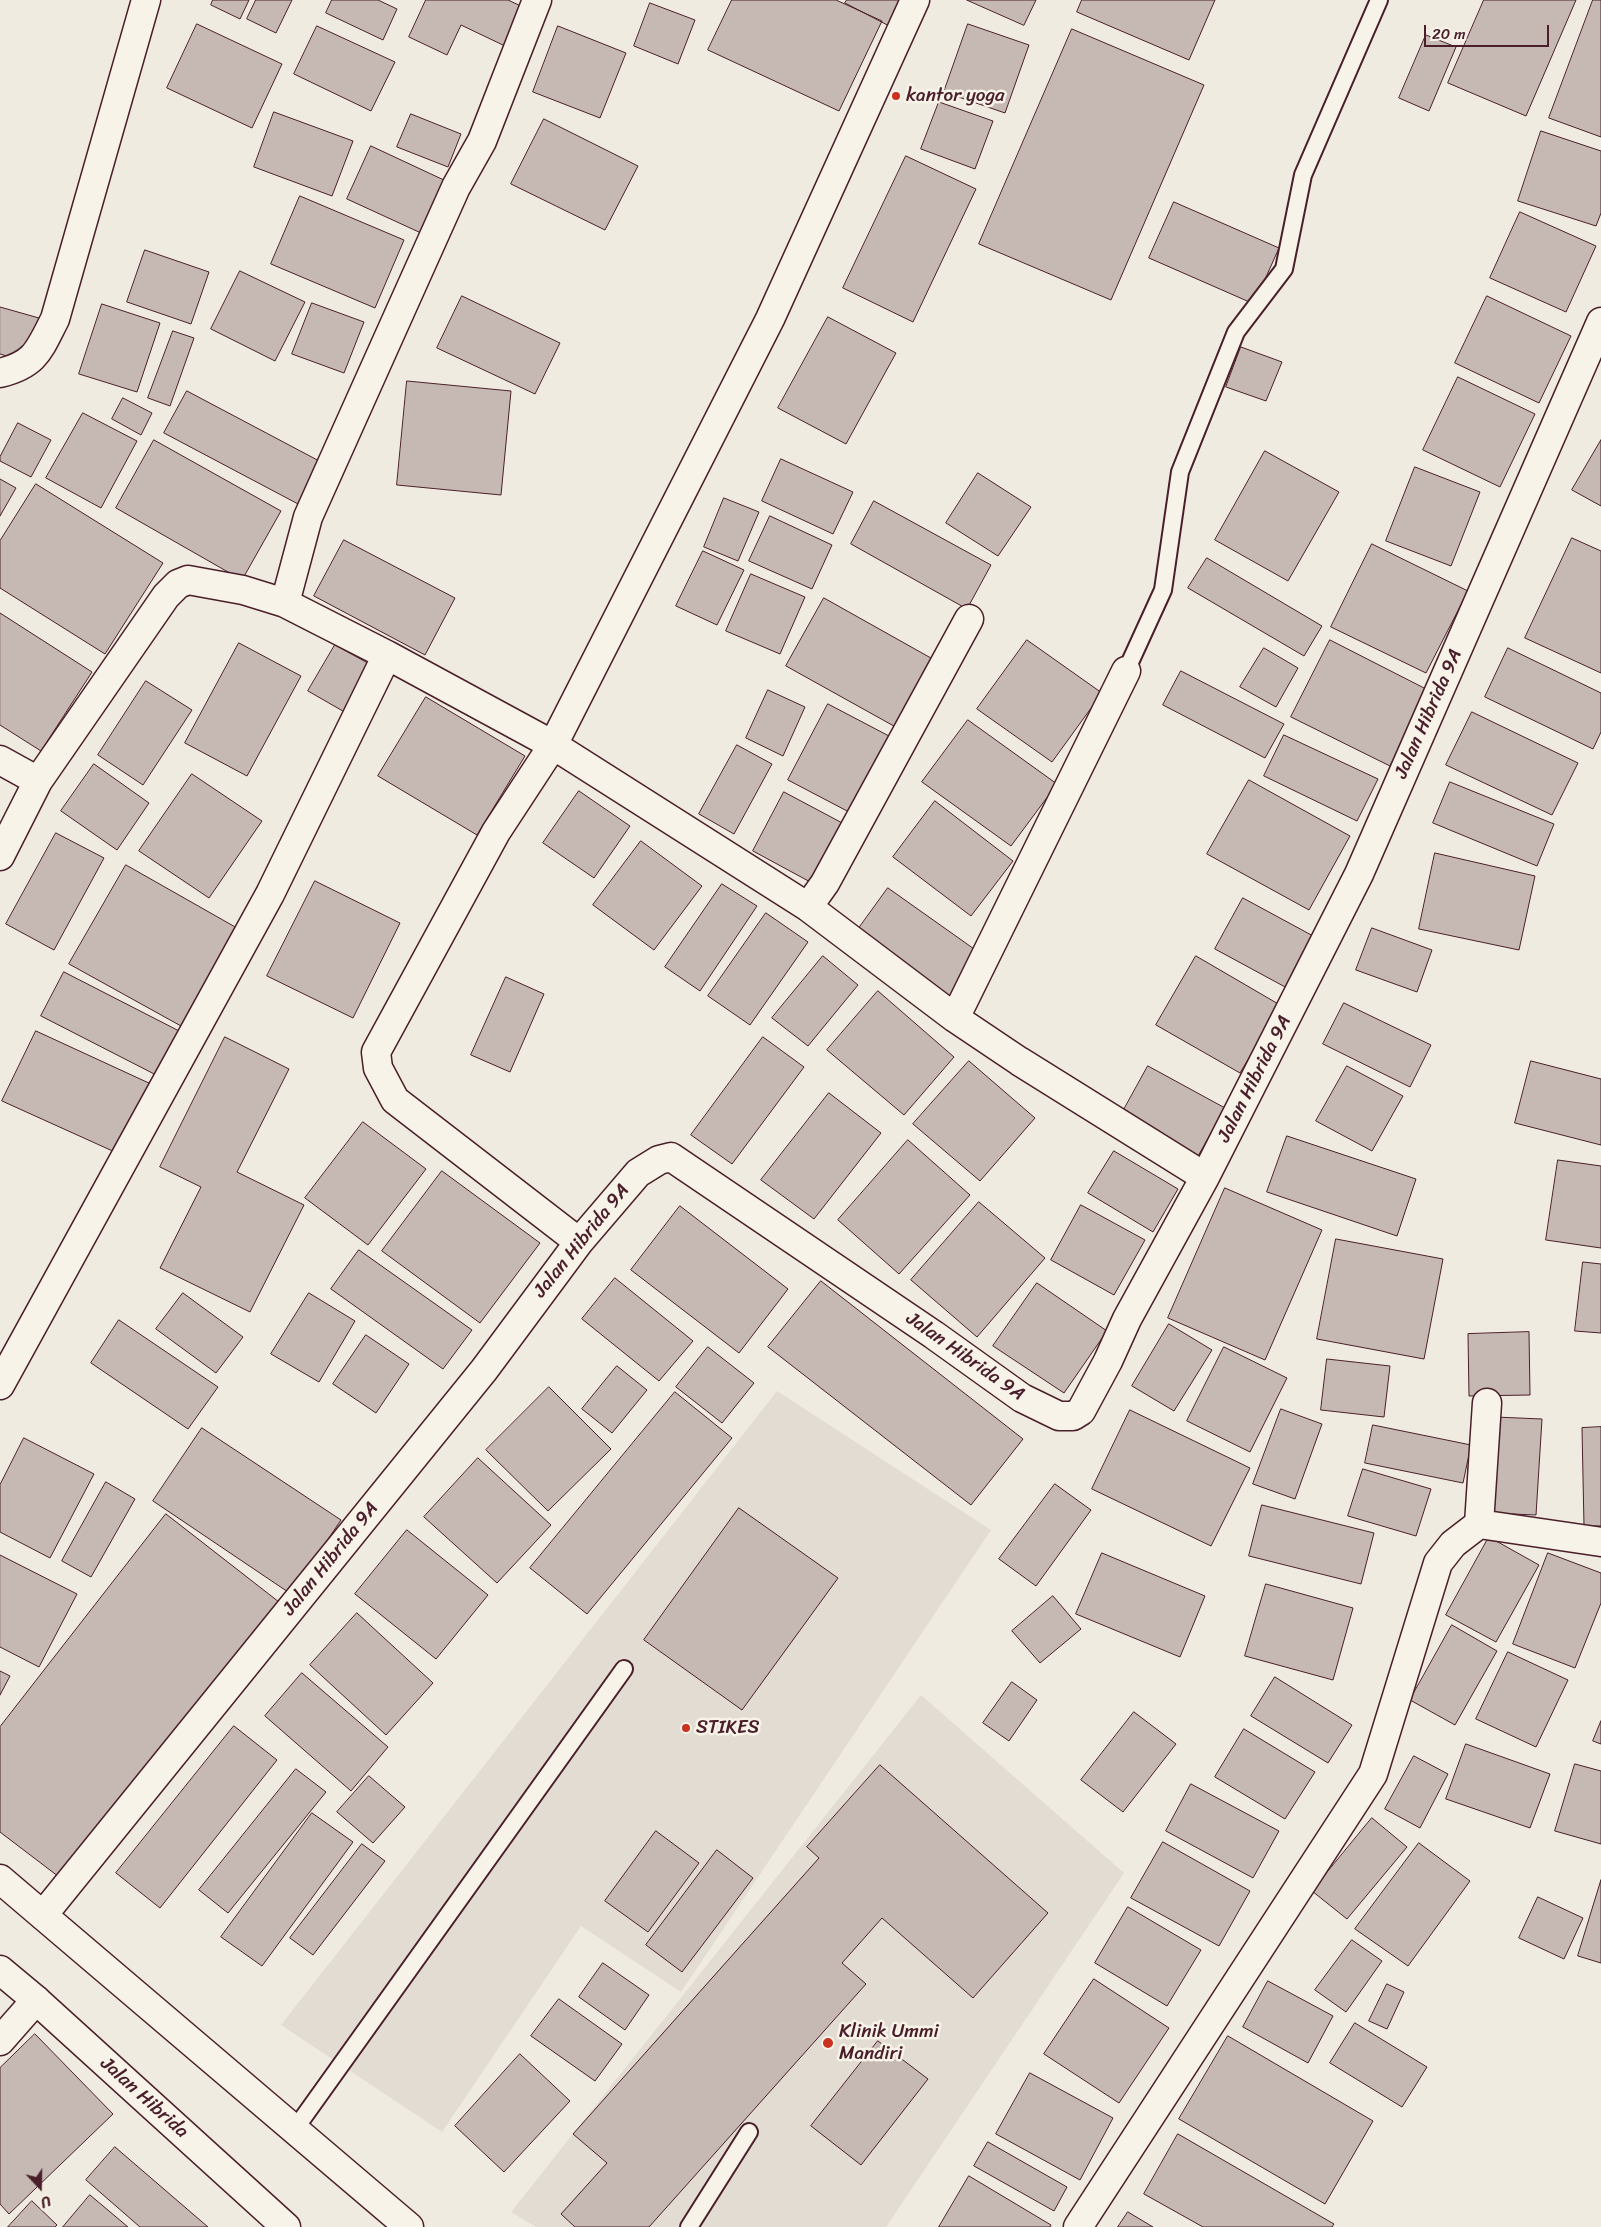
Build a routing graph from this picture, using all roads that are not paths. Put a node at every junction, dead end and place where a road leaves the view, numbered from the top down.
1 (146, 0) edge
2 (537, 0) edge
3 (915, 0) edge
4 (1379, 0) edge
5 (1601, 322) edge
6 (0, 373) edge
7 (285, 603) junction
8 (969, 619) dead end
9 (387, 655) junction
10 (1126, 671) joint
11 (553, 744) junction
12 (0, 760) edge
13 (38, 781) junction
14 (0, 856) edge
15 (808, 907) junction
16 (955, 1018) junction
17 (1205, 1177) junction
18 (579, 1242) junction
19 (0, 1385) edge
20 (1487, 1403) dead end
21 (1478, 1524) junction
22 (1601, 1542) edge
23 (624, 1669) dead end
24 (0, 1879) edge
25 (43, 1915) junction
26 (0, 1970) edge
27 (36, 2000) junction
28 (0, 2041) edge
29 (295, 2129) junction
30 (750, 2132) dead end
31 (286, 2227) edge
32 (409, 2227) edge
33 (689, 2227) edge
34 (1078, 2227) edge

1 - 6 street
2 - 7 street
3 - 11 street
4 - 10 lane
5 - 17 street, Jalan Hibrida 9A
7 - 9 street
7 - 13 street
8 - 15 street
9 - 11 street
9 - 19 street
10 - 16 street
11 - 15 street
11 - 18 street
12 - 13 street
13 - 14 street
15 - 16 street
16 - 17 street
17 - 18 street, Jalan Hibrida 9A
18 - 25 street, Jalan Hibrida 9A
20 - 21 street
21 - 22 street
21 - 34 street
23 - 29 lane
24 - 25 street
25 - 29 street
26 - 27 street, Jalan Hibrida
27 - 28 street
27 - 31 street, Jalan Hibrida
29 - 32 street
30 - 33 lane

